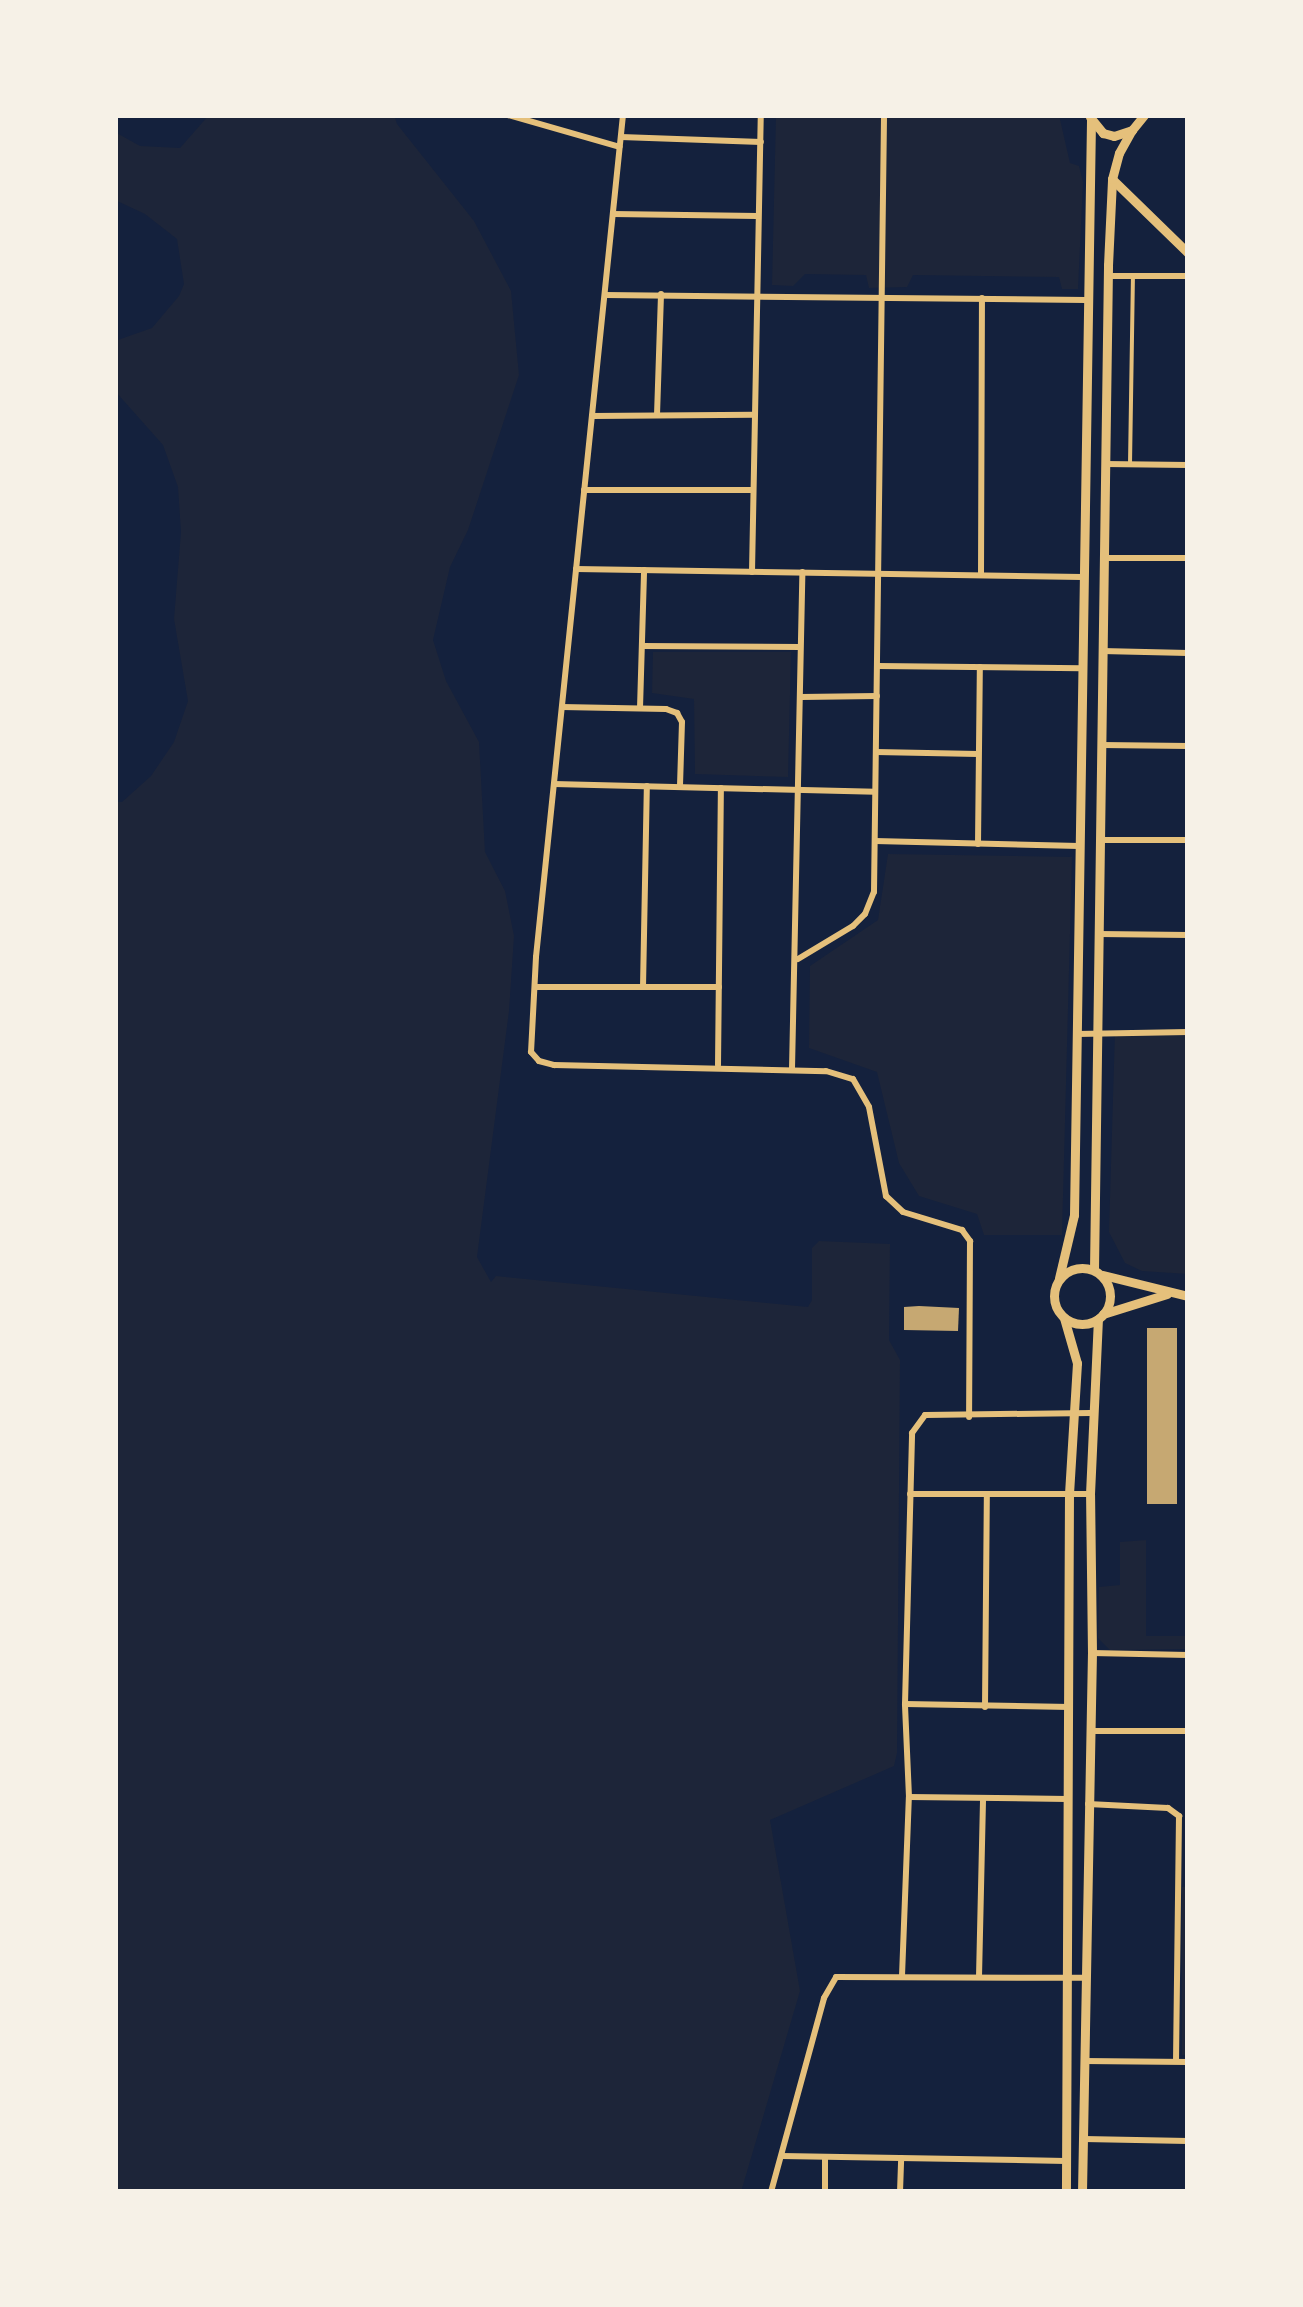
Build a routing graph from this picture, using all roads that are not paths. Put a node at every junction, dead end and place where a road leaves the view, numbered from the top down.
1 (508, 115) edge
2 (623, 115) edge
3 (761, 115) edge
4 (884, 115) edge
5 (1146, 117) edge
6 (1090, 118) edge
7 (1132, 130) junction
8 (621, 137) junction
9 (760, 142) junction
10 (620, 147) junction
11 (1112, 179) junction
12 (613, 214) junction
13 (757, 216) junction
14 (1188, 253) edge
15 (1089, 263) junction
16 (1108, 276) junction
17 (1133, 276) junction
18 (1188, 276) edge
19 (758, 293) junction
20 (604, 294) junction
21 (661, 294) junction
22 (882, 295) junction
23 (982, 298) junction
24 (1086, 300) junction
25 (754, 415) junction
26 (592, 416) junction
27 (657, 416) junction
28 (1084, 426) junction
29 (1106, 426) junction
30 (1106, 464) junction
31 (1130, 464) junction
32 (1188, 466) edge
33 (584, 490) junction
34 (753, 490) junction
35 (1104, 558) junction
36 (1188, 558) edge
37 (576, 568) junction
38 (644, 570) junction
39 (752, 572) junction
40 (802, 572) junction
41 (878, 572) junction
42 (981, 576) junction
43 (1082, 577) junction
44 (642, 646) junction
45 (801, 647) junction
46 (1102, 651) junction
47 (1188, 654) edge
48 (878, 666) junction
49 (980, 667) junction
50 (1081, 668) junction
51 (876, 696) junction
52 (801, 697) junction
53 (562, 707) junction
54 (640, 708) junction
55 (1102, 745) junction
56 (1188, 746) edge
57 (876, 752) junction
58 (978, 754) junction
59 (1102, 772) junction
60 (1080, 773) junction
61 (554, 784) junction
62 (648, 786) junction
63 (680, 787) junction
64 (721, 788) junction
65 (799, 791) junction
66 (875, 792) junction
67 (1101, 840) junction
68 (1188, 840) edge
69 (876, 841) junction
70 (978, 844) junction
71 (1079, 846) junction
72 (1100, 934) junction
73 (1188, 935) edge
74 (798, 960) junction
75 (535, 987) junction
76 (643, 987) junction
77 (719, 987) junction
78 (1188, 1032) edge
79 (1076, 1034) junction
80 (1097, 1034) junction
81 (718, 1066) junction
82 (792, 1069) junction
83 (1097, 1272) junction
84 (1059, 1278) junction
85 (1168, 1294) junction
86 (1188, 1296) edge
87 (1100, 1317) junction
88 (1064, 1318) junction
89 (1092, 1413) junction
90 (1076, 1416) junction
91 (969, 1417) junction
92 (1070, 1493) junction
93 (910, 1494) junction
94 (988, 1494) junction
95 (1090, 1494) junction
96 (1092, 1653) junction
97 (1188, 1654) edge
98 (1091, 1686) junction
99 (1072, 1687) junction
100 (905, 1704) junction
101 (984, 1707) junction
102 (1071, 1708) junction
103 (1090, 1730) junction
104 (1188, 1731) edge
105 (909, 1797) junction
106 (983, 1798) junction
107 (1071, 1799) junction
108 (1087, 1804) junction
109 (1184, 1855) edge
110 (902, 1976) junction
111 (980, 1977) junction
112 (1068, 1978) junction
113 (1085, 1978) junction
114 (1084, 2061) junction
115 (1176, 2061) junction
116 (1188, 2062) edge
117 (1084, 2139) junction
118 (1188, 2142) edge
119 (782, 2156) junction
120 (826, 2158) junction
121 (901, 2158) junction
122 (1067, 2161) junction
123 (771, 2192) edge
124 (824, 2192) edge
125 (900, 2192) edge
126 (1066, 2192) edge
127 (1082, 2192) edge

1 - 10 street
2 - 8 street
3 - 9 street
4 - 22 street
5 - 7 street
6 - 7 street
6 - 15 street
7 - 11 street
8 - 9 street
8 - 10 street
9 - 13 street
10 - 12 street
11 - 14 street
11 - 16 street
12 - 13 street
12 - 20 street
13 - 19 street
15 - 16 street
15 - 24 street
16 - 17 street
16 - 29 street
17 - 18 street
17 - 31 lane
19 - 21 street
19 - 22 street
19 - 25 street
20 - 21 street
20 - 26 street
21 - 27 street
22 - 23 street
22 - 41 street
23 - 24 street
23 - 42 street
24 - 28 street
25 - 27 street
25 - 34 street
26 - 27 street
26 - 33 street
28 - 29 street
28 - 43 street
29 - 30 street
30 - 31 street
30 - 35 street
31 - 32 street
33 - 34 street
33 - 37 street
34 - 39 street
35 - 36 street
35 - 46 street
37 - 38 street
37 - 53 street
38 - 39 street
38 - 44 street
39 - 40 street
40 - 41 street
40 - 45 street
41 - 42 street
41 - 48 street
42 - 43 street
43 - 50 street
44 - 45 street
44 - 54 street
45 - 52 street
46 - 47 street
46 - 55 street
48 - 49 street
48 - 51 street
49 - 50 street
49 - 58 street
50 - 60 street
51 - 52 street
51 - 57 street
52 - 65 street
53 - 54 street
53 - 61 street
54 - 63 street
55 - 56 street
55 - 59 street
57 - 58 street
57 - 66 street
58 - 70 street
59 - 60 street
59 - 67 street
60 - 71 street
61 - 62 street
61 - 75 street
62 - 63 street
62 - 76 street
63 - 64 street
64 - 65 street
64 - 77 street
65 - 66 street
65 - 74 street
66 - 69 street
67 - 68 street
67 - 72 street
69 - 70 street
69 - 74 street
70 - 71 street
71 - 79 street
72 - 73 street
72 - 80 street
74 - 82 street
75 - 76 street
75 - 81 street
76 - 77 street
77 - 81 street
78 - 80 street
79 - 80 street
79 - 84 street
80 - 83 street
81 - 82 street
82 - 91 street
83 - 84 street
83 - 85 street
83 - 87 street
84 - 88 street
85 - 86 street
85 - 87 street
87 - 88 street
87 - 89 street
88 - 90 street
89 - 90 street
89 - 95 street
90 - 91 street
90 - 92 street
91 - 93 street
92 - 94 street
92 - 95 street
92 - 99 street
93 - 94 street
93 - 100 street
94 - 101 street
95 - 96 street
96 - 97 street
96 - 98 street
98 - 99 street
98 - 103 street
99 - 102 street
100 - 101 street
100 - 105 street
101 - 102 street
102 - 107 street
103 - 104 street
103 - 108 street
105 - 106 street
105 - 110 street
106 - 107 street
106 - 111 street
107 - 112 street
108 - 109 street
108 - 113 street
109 - 115 street
110 - 111 street
110 - 119 street
111 - 112 street
112 - 113 street
112 - 122 street
113 - 114 street
114 - 115 street
114 - 117 street
115 - 116 street
117 - 118 street
117 - 127 street
119 - 120 street
119 - 123 street
120 - 121 street
120 - 124 street
121 - 122 street
121 - 125 street
122 - 126 street

